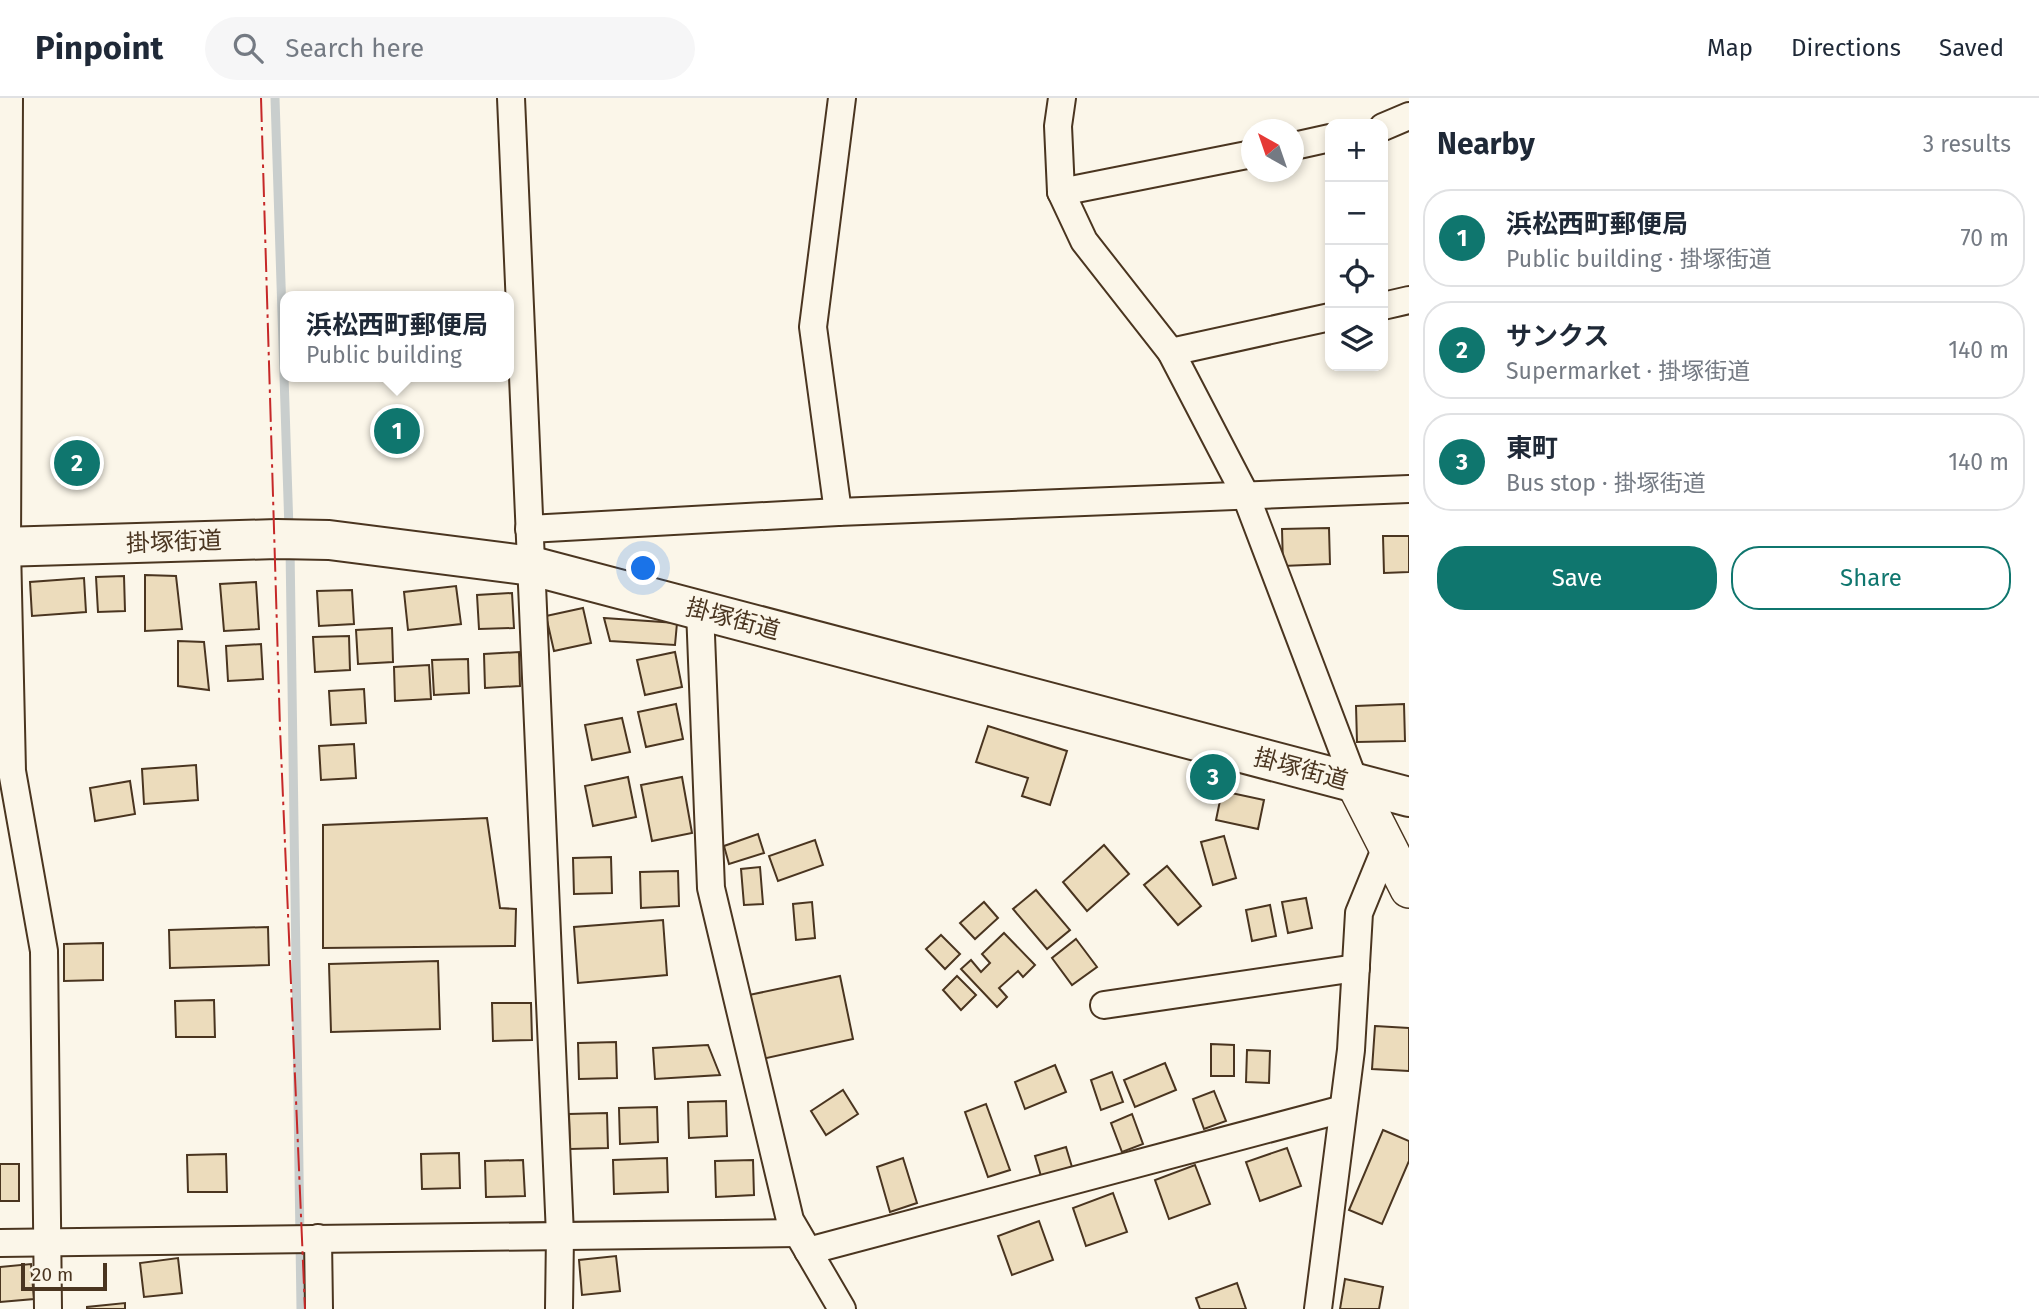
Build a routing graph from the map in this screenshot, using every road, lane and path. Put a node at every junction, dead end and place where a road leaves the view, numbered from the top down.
1 (9, 98) edge
2 (511, 98) edge
3 (842, 98) edge
4 (1062, 98) edge
5 (1409, 116) edge
6 (1388, 125) edge
7 (1325, 139) edge
8 (1304, 144) edge
9 (1241, 156) edge
10 (1061, 192) junction
11 (1409, 300) edge
12 (1388, 305) edge
13 (1325, 318) edge
14 (1171, 352) junction
15 (1409, 489) edge
16 (1246, 496) junction
17 (838, 512) junction
18 (529, 529) junction
19 (4, 547) edge
20 (531, 566) junction
21 (700, 610) junction
22 (1354, 783) junction
23 (1409, 797) edge
24 (1386, 847) junction
25 (1409, 889) edge
26 (1356, 968) junction
27 (1104, 1005) dead end
28 (1343, 1109) junction
29 (560, 1235) junction
30 (308, 1239) junction
31 (47, 1242) junction
32 (803, 1242) junction
33 (0, 1243) edge
34 (48, 1309) edge
35 (319, 1309) edge
36 (559, 1309) edge
37 (842, 1309) edge
38 (1318, 1309) edge

1 - 19 street
2 - 18 street
3 - 17 street
4 - 10 street
5 - 6 street
7 - 8 street
9 - 10 street
10 - 14 street
11 - 12 street
13 - 14 street
14 - 16 street
15 - 16 street
16 - 17 street
16 - 22 street
17 - 18 street
18 - 20 street
19 - 20 highway, 掛塚街道
19 - 31 street
20 - 21 highway, 掛塚街道
20 - 29 street
21 - 22 highway, 掛塚街道
21 - 32 street
22 - 23 highway, 掛塚街道
22 - 24 main road
24 - 25 main road
24 - 26 street
26 - 27 street
26 - 28 street
28 - 32 street
28 - 38 street
29 - 30 street
29 - 32 street
29 - 36 street
30 - 31 street
30 - 35 street
31 - 33 street
31 - 34 street
32 - 37 street

